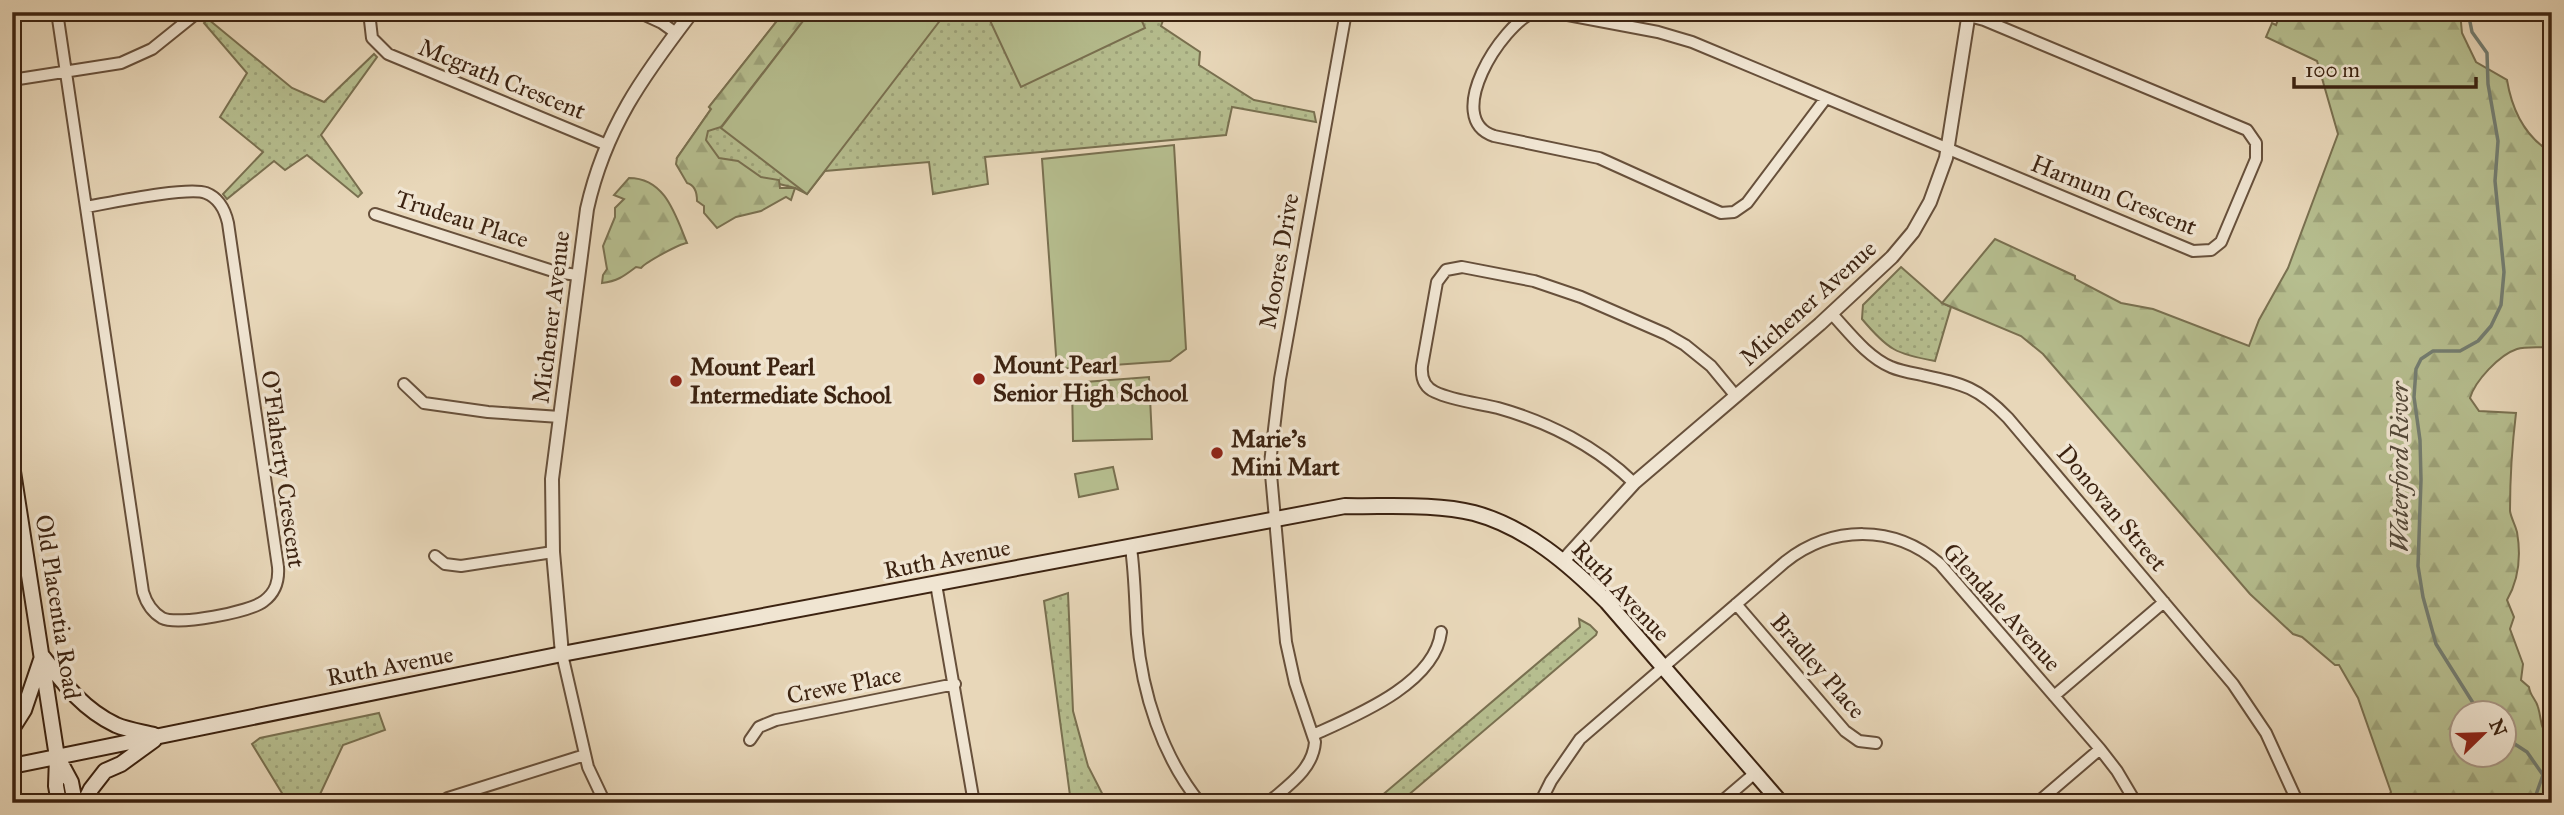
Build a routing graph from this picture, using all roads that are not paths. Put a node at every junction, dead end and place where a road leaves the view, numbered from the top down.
1 (57, 12) edge
2 (198, 12) edge
3 (369, 12) edge
4 (638, 12) edge
5 (692, 12) edge
6 (1346, 12) edge
7 (1534, 12) edge
8 (1552, 12) edge
9 (1969, 14) edge
10 (676, 33) junction
11 (67, 73) junction
12 (12, 80) edge
13 (1826, 98) junction
14 (607, 145) junction
15 (1948, 149) junction
16 (86, 206) junction
17 (375, 214) dead end
18 (577, 275) junction
19 (1830, 313) junction
20 (404, 384) dead end
21 (1735, 395) junction
22 (560, 417) junction
23 (12, 465) edge
24 (1634, 482) junction
25 (1274, 520) junction
26 (1131, 548) junction
27 (553, 552) junction
28 (435, 556) dead end
29 (1563, 561) junction
30 (936, 584) junction
31 (2164, 602) junction
32 (1736, 604) junction
33 (1441, 632) dead end
34 (562, 654) junction
35 (43, 656) junction
36 (1663, 667) junction
37 (955, 684) junction
38 (2054, 696) junction
39 (12, 729) edge
40 (1313, 734) junction
41 (159, 736) junction
42 (750, 740) dead end
43 (1876, 743) dead end
44 (2100, 749) junction
45 (584, 755) junction
46 (57, 757) junction
47 (12, 766) edge
48 (1755, 773) junction
49 (12, 798) edge
50 (21, 803) edge
51 (59, 803) edge
52 (75, 803) edge
53 (83, 803) edge
54 (440, 803) edge
55 (606, 803) edge
56 (974, 803) edge
57 (1200, 803) edge
58 (1268, 803) edge
59 (1540, 803) edge
60 (1720, 803) edge
61 (1781, 803) edge
62 (2037, 803) edge
63 (2136, 803) edge
64 (2298, 803) edge

1 - 11 street, O'Flaherty Crescent
2 - 11 street
3 - 14 street, Mcgrath Crescent
4 - 10 street
5 - 10 street, Michener Avenue
6 - 25 street, Moores Drive
7 - 13 street
8 - 13 street
9 - 15 street, Michener Avenue
9 - 15 street, Harnum Crescent
10 - 14 street, Michener Avenue
11 - 12 street
11 - 16 street, O'Flaherty Crescent
13 - 15 street
14 - 18 street, Michener Avenue
15 - 19 street, Michener Avenue
16 - 16 street, O'Flaherty Crescent
17 - 18 street, Trudeau Place
18 - 22 street, Michener Avenue
19 - 21 street, Michener Avenue
19 - 31 street, Donovan Street
20 - 22 street
21 - 24 street, Michener Avenue
21 - 24 street
22 - 27 street, Michener Avenue
23 - 35 main road, Old Placentia Road
24 - 29 street, Michener Avenue
25 - 26 main road, Ruth Avenue
25 - 29 main road, Ruth Avenue
25 - 40 street, Moores Drive
26 - 30 main road, Ruth Avenue
26 - 57 street
27 - 28 street
27 - 34 street, Michener Avenue
29 - 36 main road, Ruth Avenue
30 - 34 main road, Ruth Avenue
30 - 37 street
31 - 38 street
31 - 64 street, Donovan Street
32 - 36 street, Glendale Avenue
32 - 38 street, Glendale Avenue
32 - 43 street, Bradley Place
33 - 40 street
34 - 41 main road, Ruth Avenue
34 - 45 street
35 - 39 main road
35 - 41 main road
35 - 46 main road, Old Placentia Road
36 - 48 main road, Ruth Avenue
36 - 59 street, Glendale Avenue
37 - 42 street, Crewe Place
37 - 56 street
38 - 44 street, Glendale Avenue
40 - 58 street
41 - 46 main road, Ruth Avenue
41 - 53 main road
44 - 62 street
44 - 63 street, Glendale Avenue
45 - 54 street
45 - 55 street
46 - 47 main road, Ruth Avenue
46 - 51 main road, Old Placentia Road
46 - 52 main road, Old Placentia Road
48 - 60 street
48 - 61 main road, Ruth Avenue
49 - 50 main road

